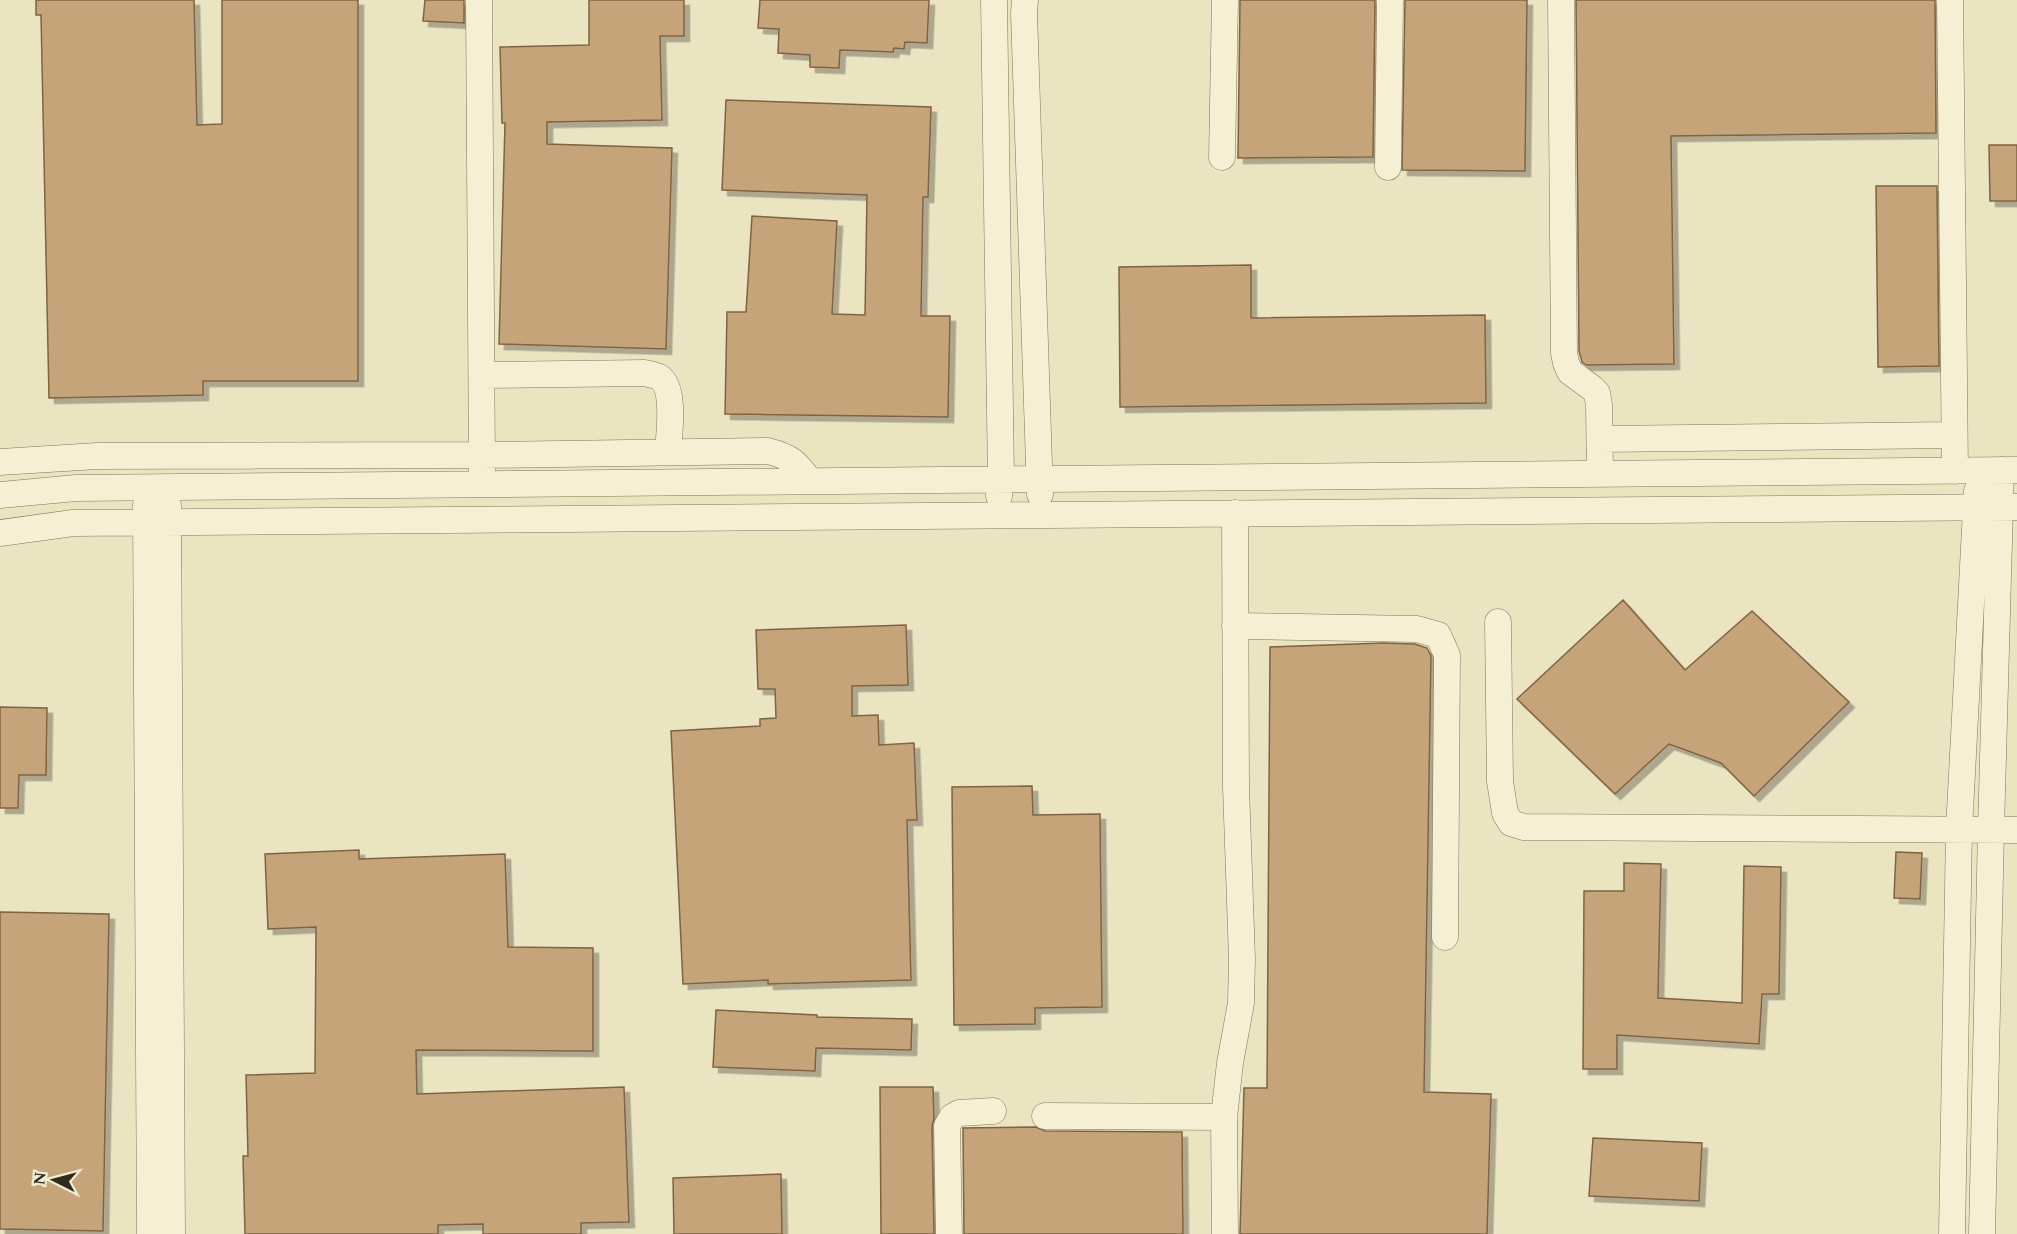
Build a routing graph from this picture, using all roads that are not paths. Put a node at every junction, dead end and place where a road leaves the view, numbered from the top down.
1 (479, 0) edge
2 (994, 0) edge
3 (1025, 0) edge
4 (1225, 0) edge
5 (1390, 0) edge
6 (1561, 0) edge
7 (1950, 0) edge
8 (1222, 158) dead end
9 (1388, 167) dead end
10 (482, 375) junction
11 (1954, 435) junction
12 (1600, 439) junction
13 (668, 452) junction
14 (482, 455) junction
15 (0, 462) edge
16 (1988, 470) edge
17 (1600, 474) junction
18 (1001, 479) junction
19 (1039, 479) junction
20 (810, 481) junction
21 (482, 484) junction
22 (156, 488) junction
23 (0, 495) edge
24 (1998, 507) edge
25 (1235, 513) junction
26 (998, 515) junction
27 (1041, 515) junction
28 (158, 523) junction
29 (0, 533) edge
30 (1498, 622) dead end
31 (1235, 627) junction
32 (1959, 830) junction
33 (1991, 830) junction
34 (2017, 830) edge
35 (1445, 937) dead end
36 (993, 1111) dead end
37 (1045, 1116) dead end
38 (1224, 1117) junction
39 (150, 1234) edge
40 (172, 1234) edge
41 (949, 1234) edge
42 (1225, 1234) edge
43 (1952, 1234) edge
44 (1982, 1234) edge

1 - 10 street
2 - 18 street
3 - 19 street
4 - 8 street
5 - 9 street
6 - 12 street
7 - 11 street
10 - 13 street
10 - 14 street
11 - 12 street
11 - 16 street
12 - 17 street
13 - 14 street
13 - 20 street
14 - 15 street
14 - 21 street
16 - 17 street
16 - 24 street
17 - 19 street
18 - 19 street
18 - 20 street
18 - 26 street
19 - 27 street
20 - 21 street
21 - 22 street
22 - 23 street
22 - 28 street
24 - 25 street
24 - 32 street
24 - 33 street
25 - 27 street
25 - 31 street
26 - 27 street
26 - 28 street
28 - 29 street
28 - 39 street
28 - 40 street
30 - 32 street
31 - 35 street
31 - 38 street
32 - 33 street
32 - 43 street
33 - 34 street
33 - 44 street
36 - 41 street
37 - 38 street
38 - 42 street

